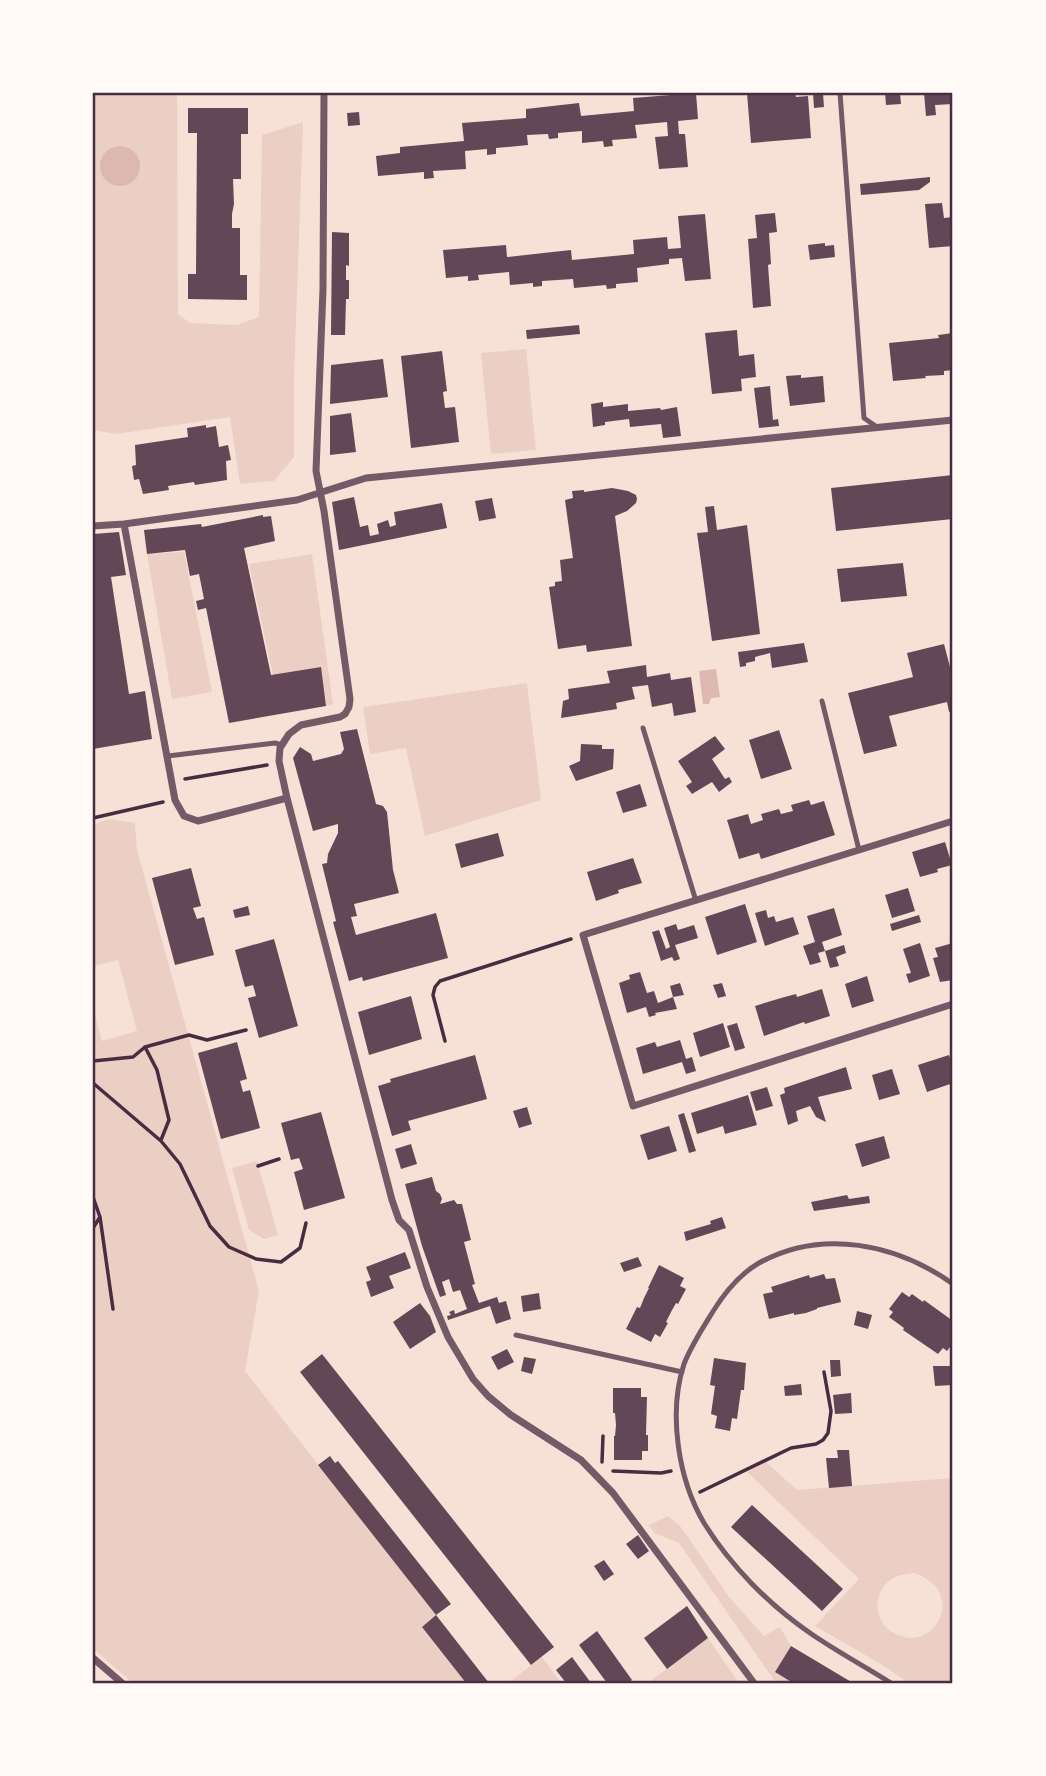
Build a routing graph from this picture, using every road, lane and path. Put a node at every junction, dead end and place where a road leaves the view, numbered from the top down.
1 (324, 93) edge
2 (840, 93) edge
3 (953, 420) edge
4 (877, 427) junction
5 (320, 492) junction
6 (124, 524) junction
7 (93, 526) edge
8 (822, 701) dead end
9 (643, 728) dead end
10 (282, 745) junction
11 (168, 756) junction
12 (263, 766) dead end
13 (190, 778) dead end
14 (286, 798) junction
15 (176, 800) junction
16 (93, 818) edge
17 (953, 821) edge
18 (859, 850) junction
19 (696, 901) junction
20 (583, 935) junction
21 (953, 1004) edge
22 (246, 1030) dead end
23 (445, 1041) dead end
24 (145, 1047) junction
25 (93, 1061) edge
26 (93, 1083) edge
27 (161, 1141) junction
28 (279, 1159) dead end
29 (258, 1166) dead end
30 (93, 1197) edge
31 (100, 1217) junction
32 (306, 1223) dead end
33 (93, 1228) edge
34 (953, 1284) edge
35 (114, 1309) dead end
36 (516, 1335) dead end
37 (682, 1372) junction
38 (824, 1372) dead end
39 (603, 1436) dead end
40 (682, 1469) junction
41 (692, 1496) junction
42 (93, 1657) edge
43 (122, 1683) edge
44 (754, 1683) edge
45 (891, 1683) edge

1 - 5 street
2 - 4 lane
3 - 4 street
4 - 5 street
5 - 6 street
5 - 10 street
6 - 7 street
6 - 11 street
8 - 18 lane
9 - 19 lane
10 - 11 lane
10 - 14 street
11 - 15 street
12 - 13 path
14 - 15 street
14 - 44 street
15 - 16 path
17 - 18 street
18 - 19 street
19 - 20 street
20 - 21 street
20 - 23 path
22 - 24 path
24 - 25 path
24 - 27 path
26 - 27 path
27 - 32 path
28 - 29 path
30 - 31 path
31 - 33 path
31 - 35 path
34 - 37 lane
36 - 37 lane
37 - 40 lane
38 - 41 path
39 - 40 path
40 - 41 lane
41 - 45 lane
42 - 43 street

